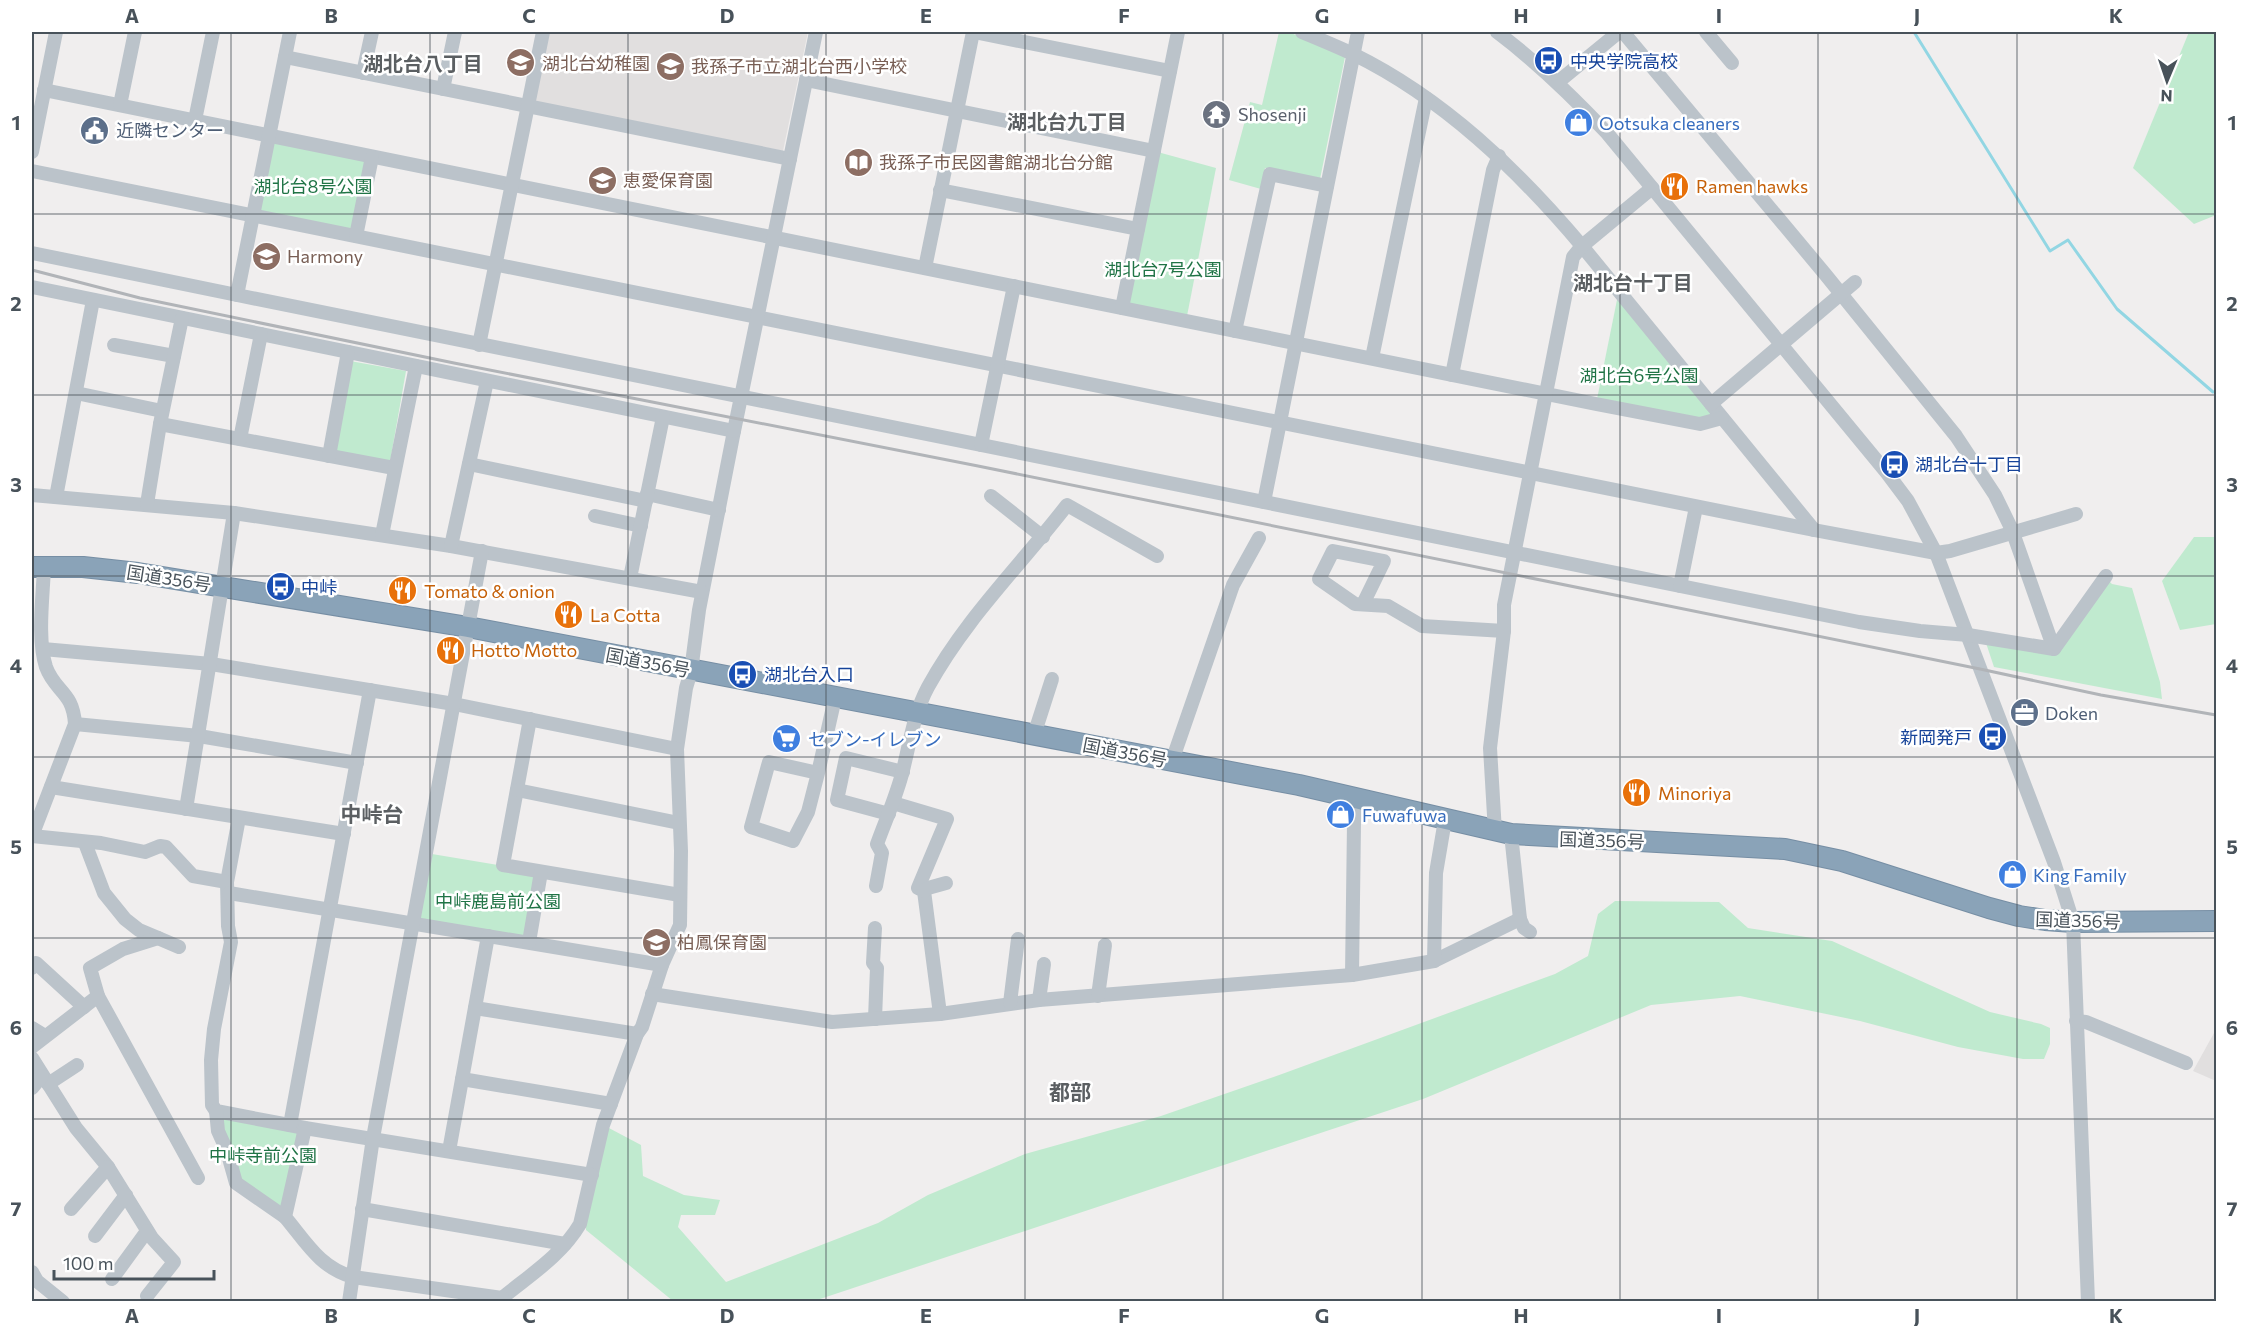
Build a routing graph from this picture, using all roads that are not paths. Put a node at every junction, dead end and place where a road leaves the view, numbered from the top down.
1 (56, 32) edge
2 (135, 32) edge
3 (213, 32) edge
4 (290, 32) edge
5 (372, 32) edge
6 (456, 32) edge
7 (543, 32) edge
8 (816, 32) edge
9 (974, 32) edge
10 (1178, 32) edge
11 (1302, 32) edge
12 (1358, 32) edge
13 (1497, 32) edge
14 (1621, 32) edge
15 (1706, 32) edge
16 (1353, 54) junction
17 (285, 57) junction
18 (1732, 63) dead end
19 (1170, 70) junction
20 (363, 73) junction
21 (806, 80) junction
22 (1558, 82) junction
23 (443, 89) junction
24 (44, 90) junction
25 (1426, 98) junction
26 (120, 105) junction
27 (528, 106) junction
28 (956, 112) junction
29 (195, 120) junction
30 (270, 136) junction
31 (1154, 151) junction
32 (32, 152) edge
33 (1499, 156) junction
34 (372, 157) junction
35 (790, 159) junction
36 (32, 171) edge
37 (512, 185) junction
38 (1327, 186) junction
39 (1652, 188) junction
40 (940, 190) junction
41 (253, 216) junction
42 (1138, 229) junction
43 (356, 236) junction
44 (774, 237) junction
45 (1582, 246) junction
46 (32, 253) edge
47 (496, 265) junction
48 (925, 268) junction
49 (1855, 282) dead end
50 (1014, 286) junction
51 (32, 287) edge
52 (1841, 293) junction
53 (237, 295) junction
54 (93, 300) junction
55 (1122, 308) junction
56 (182, 318) junction
57 (758, 318) junction
58 (1235, 331) junction
59 (261, 334) junction
60 (1296, 343) junction
61 (114, 345) dead end
62 (479, 345) junction
63 (1780, 345) junction
64 (348, 352) junction
65 (174, 356) junction
66 (1372, 358) junction
67 (416, 366) junction
68 (998, 366) junction
69 (1452, 375) junction
70 (487, 381) junction
71 (76, 393) junction
72 (1546, 394) junction
73 (741, 397) junction
74 (1711, 404) junction
75 (161, 417) junction
76 (663, 417) junction
77 (1722, 418) junction
78 (1279, 422) junction
79 (734, 431) junction
80 (240, 439) junction
81 (981, 445) junction
82 (329, 456) junction
83 (469, 464) junction
84 (394, 468) junction
85 (1530, 473) junction
86 (32, 495) edge
87 (991, 496) dead end
88 (56, 497) junction
89 (646, 498) junction
90 (1264, 502) junction
91 (147, 504) junction
92 (1696, 507) junction
93 (719, 510) junction
94 (234, 513) junction
95 (2076, 513) dead end
96 (595, 516) dead end
97 (641, 526) junction
98 (1814, 531) junction
99 (2013, 533) junction
100 (382, 534) junction
101 (1042, 537) junction
102 (1259, 538) dead end
103 (451, 546) junction
104 (482, 551) junction
105 (1514, 553) junction
106 (1936, 553) junction
107 (1157, 556) dead end
108 (38, 567) edge
109 (2106, 576) dead end
110 (630, 578) junction
111 (1680, 586) junction
112 (223, 587) junction
113 (702, 592) junction
114 (1363, 604) junction
115 (468, 627) junction
116 (1504, 631) junction
117 (1968, 635) junction
118 (43, 649) junction
119 (2054, 649) junction
120 (211, 664) junction
121 (691, 671) junction
122 (1052, 679) dead end
123 (370, 690) junction
124 (835, 698) junction
125 (454, 704) junction
126 (916, 713) junction
127 (530, 719) junction
128 (75, 724) junction
129 (1034, 735) junction
130 (199, 736) junction
131 (677, 749) junction
132 (1172, 761) junction
133 (357, 763) junction
134 (903, 772) junction
135 (818, 773) junction
136 (51, 787) junction
137 (517, 790) junction
138 (1359, 798) junction
139 (37, 808) edge
140 (891, 808) junction
141 (186, 809) junction
142 (239, 818) junction
143 (1445, 820) junction
144 (679, 823) junction
145 (1503, 833) junction
146 (344, 834) junction
147 (32, 836) edge
148 (85, 843) junction
149 (541, 872) junction
150 (946, 883) dead end
151 (876, 886) dead end
152 (228, 887) junction
153 (924, 891) junction
154 (680, 895) junction
155 (330, 910) junction
156 (1520, 919) junction
157 (2217, 921) edge
158 (2073, 922) junction
159 (413, 924) junction
160 (875, 928) dead end
161 (1530, 932) dead end
162 (488, 936) junction
163 (158, 938) junction
164 (1018, 939) dead end
165 (529, 942) junction
166 (1105, 945) dead end
167 (179, 947) dead end
168 (1434, 961) junction
169 (1044, 964) dead end
170 (662, 965) junction
171 (32, 968) edge
172 (1352, 975) junction
173 (652, 994) junction
174 (98, 996) junction
175 (1098, 996) junction
176 (1039, 1000) junction
177 (1010, 1003) junction
178 (84, 1006) junction
179 (475, 1008) junction
180 (940, 1014) junction
181 (875, 1018) junction
182 (2076, 1021) junction
183 (32, 1028) edge
184 (637, 1034) junction
185 (45, 1036) junction
186 (32, 1047) edge
187 (32, 1058) edge
188 (2186, 1063) dead end
189 (77, 1065) dead end
190 (462, 1079) junction
191 (45, 1080) junction
192 (32, 1088) edge
193 (611, 1104) junction
194 (216, 1111) junction
195 (290, 1125) junction
196 (305, 1128) junction
197 (373, 1138) junction
198 (449, 1151) junction
199 (108, 1167) junction
200 (592, 1175) junction
201 (198, 1178) dead end
202 (126, 1195) junction
203 (71, 1209) dead end
204 (362, 1209) junction
205 (285, 1217) junction
206 (147, 1231) junction
207 (95, 1236) dead end
208 (565, 1244) junction
209 (32, 1272) edge
210 (353, 1277) junction
211 (112, 1279) dead end
212 (147, 1296) dead end
213 (503, 1300) edge
214 (63, 1302) edge
215 (349, 1302) edge
216 (2088, 1302) edge

1 - 24 street
2 - 26 street
3 - 29 street
4 - 17 street
5 - 20 street
6 - 23 street
7 - 27 street
8 - 21 street
9 - 19 street
9 - 28 street
10 - 19 street
11 - 16 street
12 - 16 street
13 - 22 street
14 - 22 street
14 - 52 street
15 - 18 street
16 - 25 street
16 - 38 street
17 - 20 street
17 - 30 street
19 - 31 street
20 - 23 street
21 - 28 street
21 - 35 street
22 - 39 street
23 - 27 street
24 - 26 street
24 - 32 street
25 - 33 street
25 - 66 street
26 - 29 street
27 - 35 street
27 - 37 street
28 - 31 street
28 - 40 street
29 - 30 street
30 - 34 street
30 - 41 street
31 - 42 street
33 - 45 street
33 - 69 street
34 - 37 street
34 - 43 street
35 - 44 street
36 - 41 street
37 - 44 street
37 - 47 street
38 - 58 street
38 - 60 street
39 - 45 street
39 - 63 street
40 - 42 street
40 - 48 street
41 - 43 street
41 - 53 street
42 - 55 street
43 - 47 street
44 - 48 street
44 - 57 street
45 - 72 street
45 - 74 street
46 - 53 street
47 - 57 street
47 - 62 street
48 - 50 street
49 - 52 street
50 - 55 street
50 - 68 street
51 - 54 street
52 - 63 street
52 - 99 street
53 - 62 street
54 - 56 street
54 - 71 street
55 - 58 street
56 - 59 street
56 - 65 street
57 - 68 street
57 - 73 street
58 - 60 street
59 - 64 street
59 - 80 street
60 - 66 street
60 - 78 street
61 - 65 street
62 - 73 street
63 - 74 street
63 - 106 street
64 - 67 street
64 - 82 street
65 - 75 street
66 - 69 street
67 - 70 street
67 - 84 street
68 - 78 street
68 - 81 street
69 - 72 street
70 - 76 street
70 - 83 street
71 - 75 street
71 - 88 street
72 - 77 street
72 - 85 street
73 - 79 street
73 - 81 street
74 - 77 street
75 - 80 street
75 - 91 street
76 - 79 street
76 - 89 street
77 - 98 street
78 - 85 street
78 - 90 street
79 - 93 street
80 - 82 street
81 - 90 street
82 - 84 street
83 - 89 street
83 - 103 street
84 - 100 street
85 - 92 street
85 - 105 street
86 - 88 street
87 - 101 street
88 - 91 street
89 - 93 street
89 - 97 street
90 - 105 street
91 - 94 street
92 - 98 street
92 - 111 street
93 - 113 street
94 - 100 street
94 - 112 street
95 - 99 street
96 - 97 street
97 - 110 street
98 - 106 street
99 - 106 street
99 - 119 street
100 - 103 street
101 - 107 street
101 - 126 street
102 - 132 street
103 - 104 street
104 - 110 street
104 - 115 street
105 - 111 street
105 - 116 street
106 - 117 street
108 - 112 highway, 国道356号
108 - 118 street
109 - 119 street
110 - 113 street
111 - 117 street
112 - 115 highway, 国道356号
112 - 120 street
113 - 121 street
114 - 114 street
114 - 116 street
115 - 121 highway, 国道356号
115 - 125 street
116 - 145 street
117 - 119 street
117 - 158 street
118 - 120 street
118 - 128 street
120 - 123 street
120 - 130 street
121 - 124 highway, 国道356号
121 - 131 street
122 - 129 street
123 - 125 street
123 - 133 street
124 - 126 highway, 国道356号
124 - 135 street
125 - 127 street
125 - 159 street
126 - 129 highway, 国道356号
126 - 134 street
127 - 131 street
127 - 137 street
128 - 130 street
128 - 136 street
129 - 132 highway, 国道356号
130 - 133 street
130 - 141 street
131 - 144 street
132 - 138 highway, 国道356号
133 - 146 street
134 - 140 street
134 - 140 street
135 - 135 street
136 - 139 street
136 - 141 street
137 - 144 street
137 - 149 street
138 - 143 highway, 国道356号
138 - 172 street
139 - 147 street
140 - 151 street
140 - 153 street
141 - 142 street
142 - 146 street
142 - 152 street
143 - 145 highway, 国道356号
143 - 168 street
144 - 154 street
145 - 156 street
145 - 158 highway, 国道356号
146 - 155 street
147 - 148 street
148 - 152 street
148 - 163 street
149 - 154 street
149 - 165 street
150 - 153 street
152 - 155 street
152 - 194 street
153 - 180 street
154 - 170 street
155 - 159 street
155 - 195 street
156 - 161 street
156 - 168 street
157 - 158 highway, 国道356号
158 - 182 street
159 - 162 street
159 - 197 street
160 - 181 street
162 - 165 street
162 - 179 street
163 - 167 street
163 - 174 street
164 - 177 street
165 - 170 street
166 - 175 street
168 - 172 street
169 - 176 street
170 - 173 street
171 - 178 street
172 - 175 street
173 - 181 street
173 - 184 street
174 - 178 street
174 - 201 street
175 - 176 street
176 - 177 street
177 - 180 street
178 - 185 street
179 - 184 street
179 - 190 street
180 - 181 street
182 - 188 street
182 - 216 street
183 - 185 street
184 - 193 street
185 - 186 street
187 - 191 street
189 - 191 street
190 - 193 street
190 - 198 street
191 - 192 street
191 - 199 street
193 - 200 street
194 - 195 street
194 - 205 street
195 - 196 street
196 - 197 street
196 - 205 street
197 - 198 street
197 - 204 street
198 - 200 street
199 - 202 street
199 - 203 street
200 - 208 street
202 - 206 street
202 - 207 street
204 - 208 street
204 - 210 street
205 - 210 street
206 - 211 street
206 - 212 street
208 - 213 street
209 - 214 street
210 - 213 street
210 - 215 street

